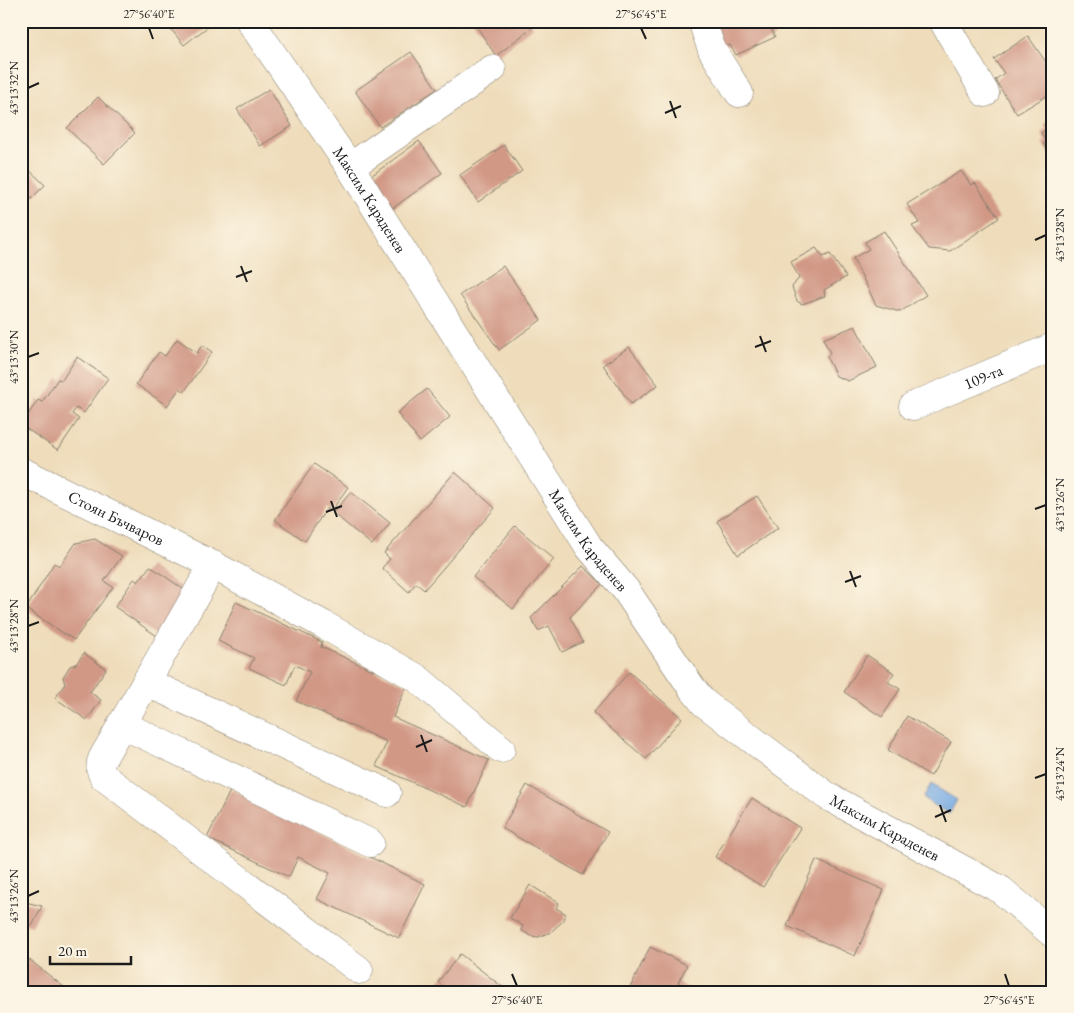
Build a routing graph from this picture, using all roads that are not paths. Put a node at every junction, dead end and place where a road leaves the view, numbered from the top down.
1 (250, 21) edge
2 (702, 21) edge
3 (943, 21) edge
4 (492, 69) dead end
5 (739, 93) dead end
6 (984, 94) dead end
7 (350, 167) junction
8 (1053, 347) edge
9 (913, 406) dead end
10 (21, 471) edge
11 (213, 565) junction
12 (146, 682) junction
13 (121, 724) junction
14 (501, 749) dead end
15 (387, 794) dead end
16 (370, 843) dead end
17 (1053, 934) edge
18 (359, 970) dead end

1 - 7 street, Максим Караденев
2 - 5 street
3 - 6 street
4 - 7 street
7 - 17 street, Максим Караденев
8 - 9 street, 109-та
10 - 11 street, Стоян Бъчваров
11 - 12 street
11 - 14 street, Стоян Бъчваров
12 - 13 street
12 - 15 street
13 - 16 street
13 - 18 street

